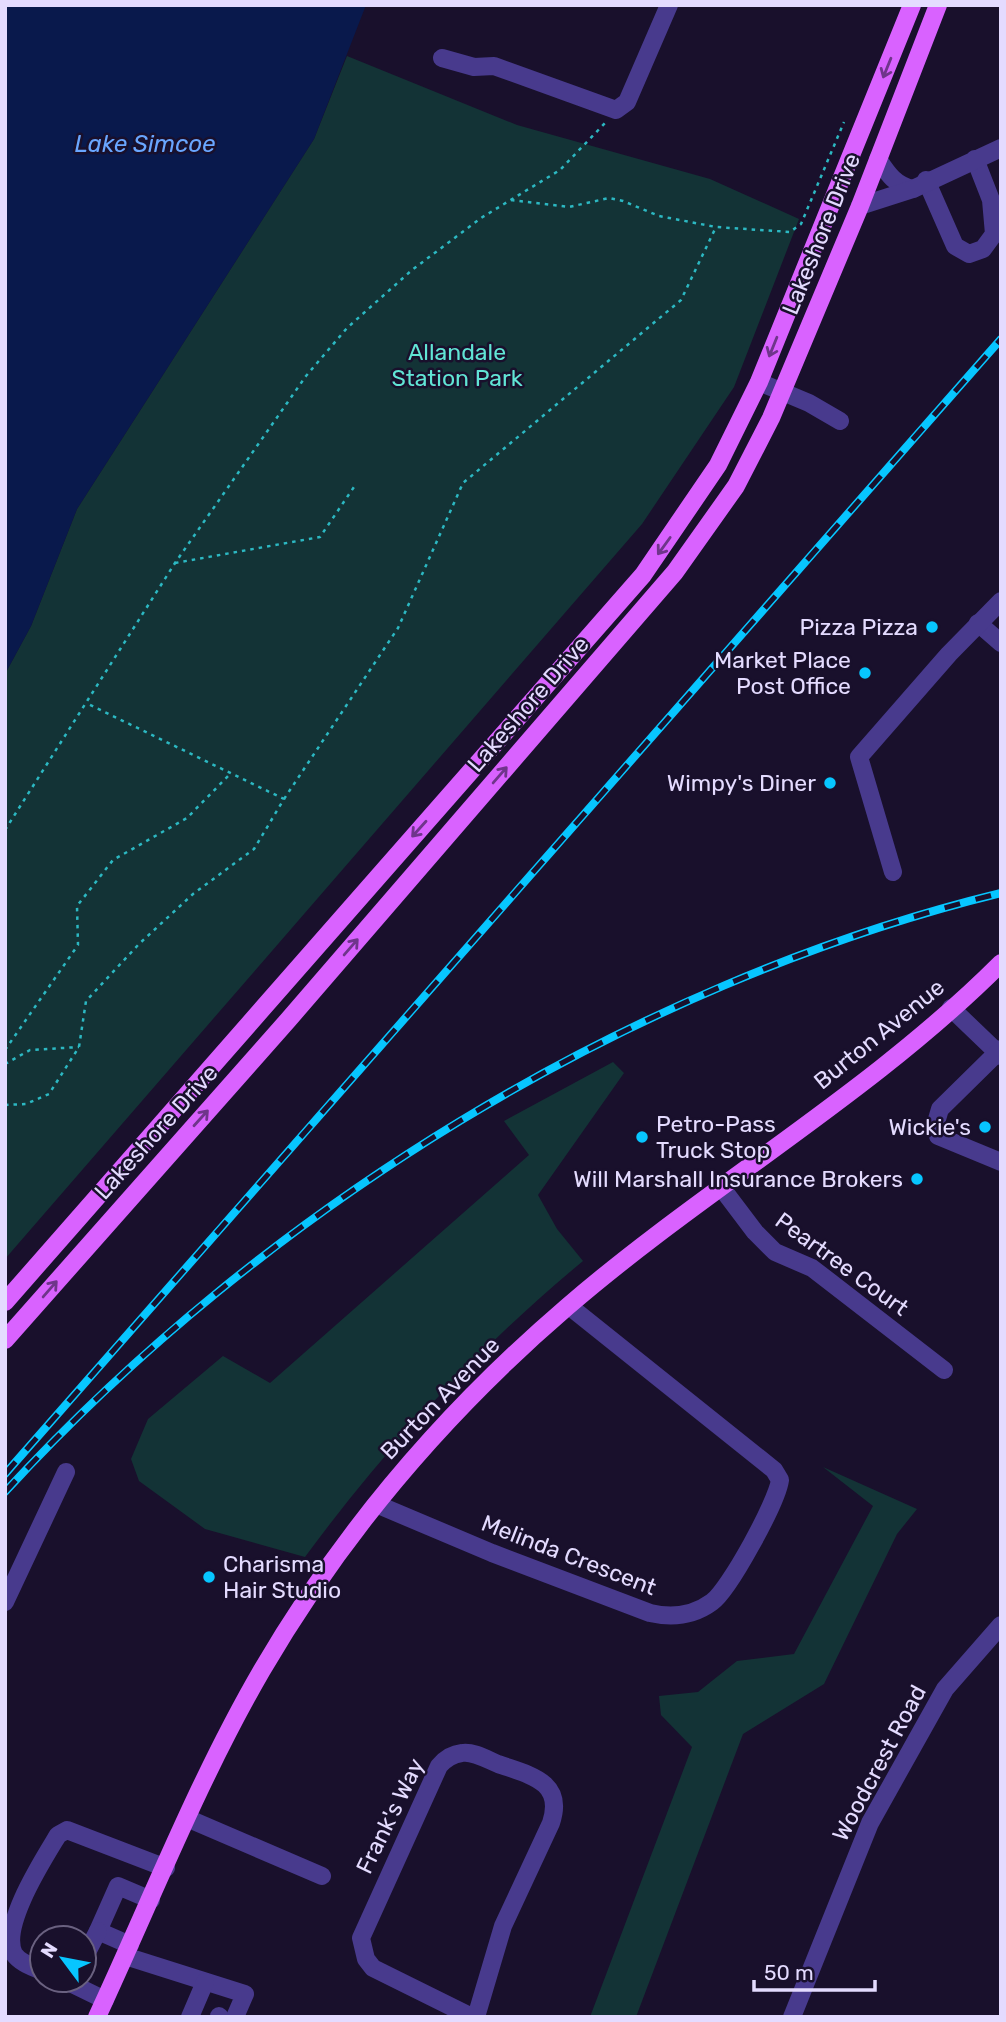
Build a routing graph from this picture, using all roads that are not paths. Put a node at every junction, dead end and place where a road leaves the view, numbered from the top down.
1 (669, 5) edge
2 (912, 5) edge
3 (939, 8) edge
4 (442, 58) dead end
5 (1001, 148) edge
6 (878, 159) junction
7 (975, 159) junction
8 (920, 185) junction
9 (996, 197) edge
10 (860, 206) junction
11 (760, 382) junction
12 (783, 391) junction
13 (840, 421) dead end
14 (1001, 601) edge
15 (978, 623) junction
16 (1001, 643) edge
17 (893, 872) dead end
18 (1001, 963) edge
19 (951, 1008) junction
20 (1000, 1053) edge
21 (1001, 1162) edge
22 (721, 1186) junction
23 (5, 1302) edge
24 (569, 1306) junction
25 (5, 1340) edge
26 (944, 1370) dead end
27 (66, 1472) dead end
28 (376, 1504) junction
29 (5, 1602) edge
30 (1001, 1625) edge
31 (189, 1819) junction
32 (166, 1868) junction
33 (322, 1876) dead end
34 (151, 1900) junction
35 (98, 1931) joint
36 (128, 1950) junction
37 (28, 1963) edge
38 (205, 1982) junction
39 (94, 1994) edge
40 (105, 2000) junction
41 (206, 2013) edge
42 (97, 2017) edge
43 (235, 2017) edge
44 (474, 2017) edge
45 (792, 2017) edge

1 - 4 street
2 -> 11 main road, Lakeshore Drive
3 - 6 main road, Lakeshore Drive
5 - 7 street
6 - 8 street
6 - 10 main road, Lakeshore Drive
7 - 8 street
7 - 9 street
8 - 9 street
8 - 10 street
10 - 12 main road, Lakeshore Drive
11 - 12 street
11 -> 23 main road, Lakeshore Drive
12 - 13 street
25 -> 12 main road, Lakeshore Drive
14 - 15 street
15 - 16 street
15 - 17 street
18 - 19 main road, Burton Avenue
19 - 20 street
19 - 22 main road, Burton Avenue
20 - 21 street
22 - 24 main road, Burton Avenue
22 - 26 street, Peartree Court
24 - 28 main road, Burton Avenue
24 - 28 street, Melinda Crescent
27 - 29 street
28 - 31 main road, Burton Avenue
30 - 45 street, Woodcrest Road
31 - 32 main road, Burton Avenue
31 - 33 street
32 - 34 main road, Burton Avenue
32 - 37 street
34 - 35 street
34 - 36 main road, Burton Avenue
35 - 36 street
36 - 38 street
36 - 40 main road, Burton Avenue
38 - 41 street
38 - 43 street
39 - 40 street
40 - 42 main road, Burton Avenue
44 - 44 street, Frank's Way

